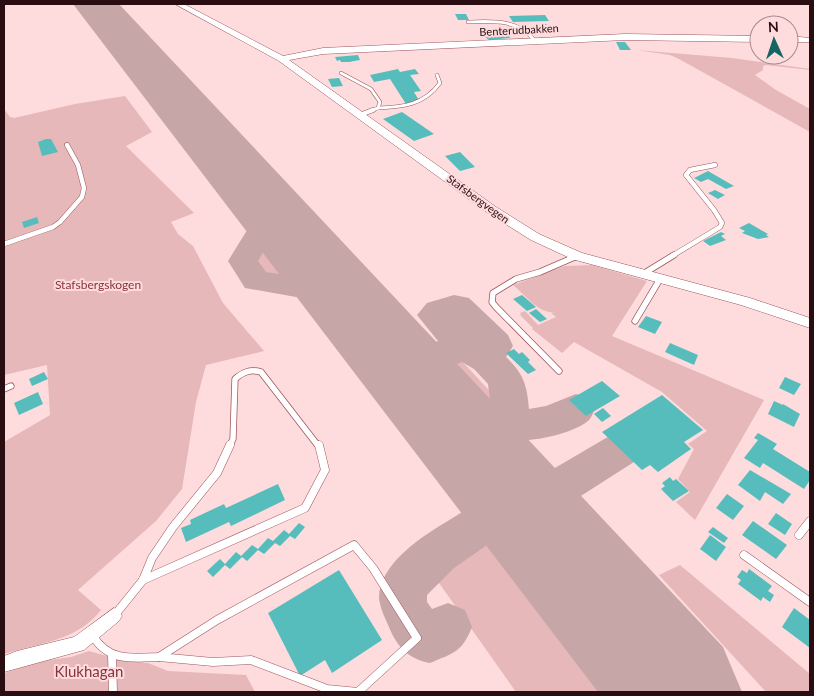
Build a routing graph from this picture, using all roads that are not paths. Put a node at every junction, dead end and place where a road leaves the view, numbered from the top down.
1 (179, 4) edge
2 (468, 22) dead end
3 (545, 26) dead end
4 (533, 37) junction
5 (749, 38) edge
6 (282, 59) junction
7 (340, 73) dead end
8 (437, 75) dead end
9 (378, 108) junction
10 (360, 114) junction
11 (67, 145) dead end
12 (715, 165) dead end
13 (4, 244) edge
14 (577, 256) junction
15 (642, 274) junction
16 (660, 279) junction
17 (635, 321) dead end
18 (810, 323) edge
19 (559, 371) dead end
20 (11, 386) dead end
21 (4, 389) edge
22 (810, 521) edge
23 (798, 535) dead end
24 (744, 555) dead end
25 (143, 580) junction
26 (810, 602) edge
27 (114, 616) joint
28 (92, 634) junction
29 (112, 655) junction
30 (159, 657) junction
31 (4, 664) edge
32 (113, 692) edge

1 - 6 main road, Stafsbergvegen
2 - 4 lane
3 - 4 lane
4 - 5 main road, Benterudbakken
4 - 6 main road, Benterudbakken
6 - 10 main road, Stafsbergvegen
7 - 9 lane
8 - 9 lane
9 - 10 lane
10 - 14 main road, Stafsbergvegen
11 - 13 lane
12 - 15 lane
14 - 15 main road, Stafsbergvegen
14 - 19 lane
15 - 16 main road, Stafsbergvegen
16 - 17 lane
16 - 18 main road, Stafsbergvegen
20 - 21 lane
22 - 23 lane
24 - 26 lane
25 - 25 lane
25 - 27 lane
27 - 28 street
28 - 29 lane
28 - 31 street
29 - 30 lane
29 - 32 lane
30 - 30 lane

